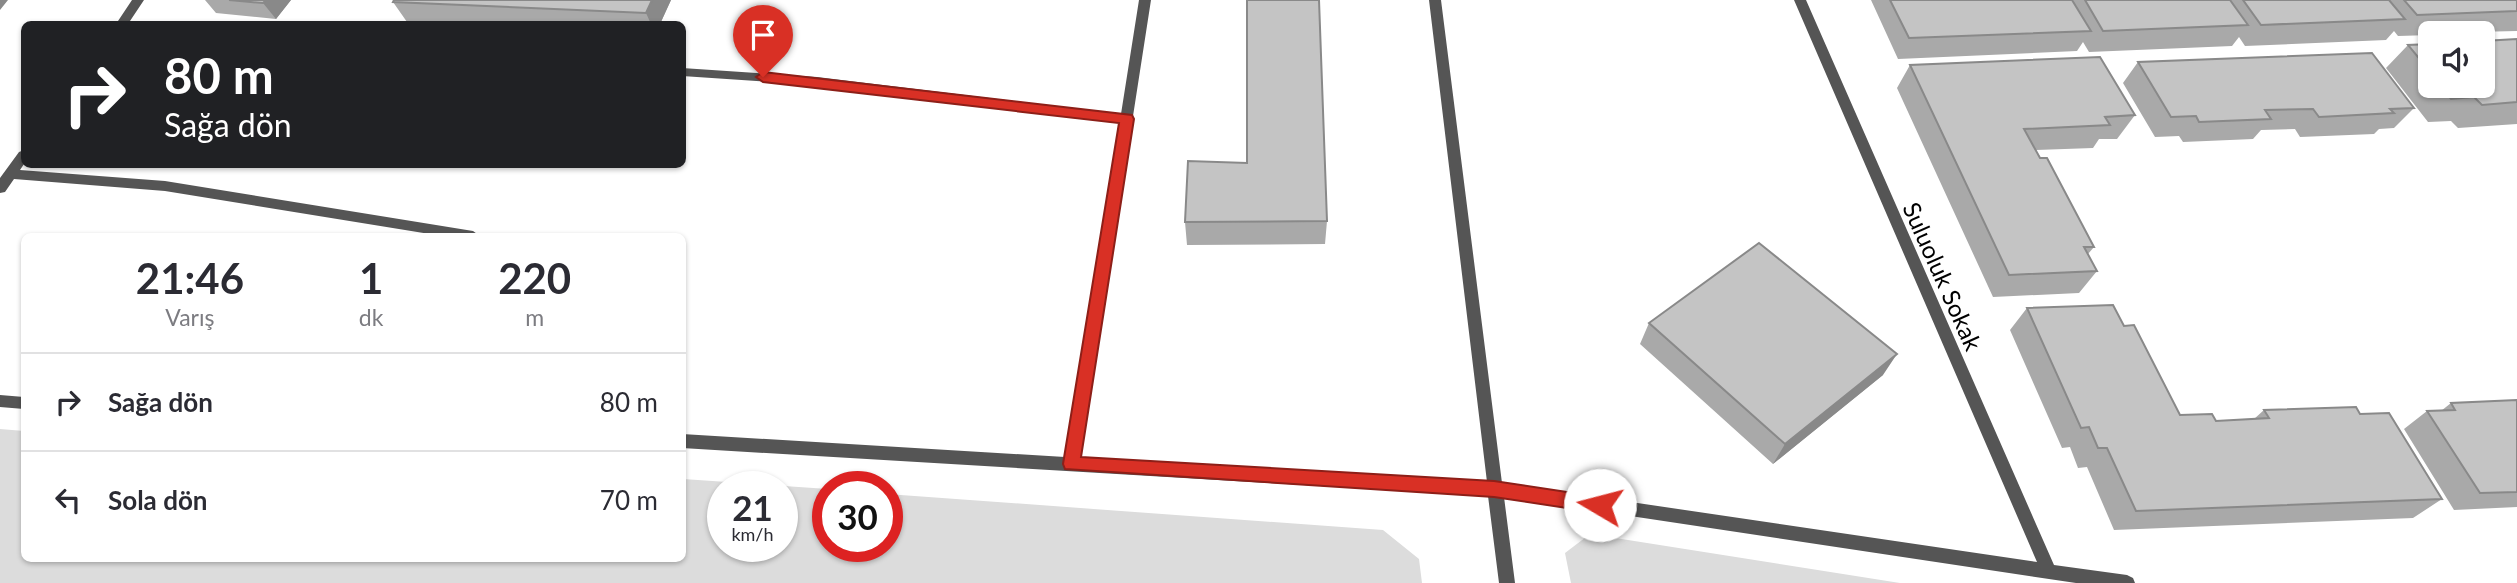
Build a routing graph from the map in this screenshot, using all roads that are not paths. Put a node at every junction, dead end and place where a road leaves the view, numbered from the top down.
1 (138, 0) edge
2 (1144, 0) edge
3 (1435, 0) edge
4 (1800, 0) edge
5 (124, 21) edge
6 (686, 72) edge
7 (1127, 119) junction
8 (21, 159) edge
9 (10, 174) junction
10 (0, 188) edge
11 (455, 233) edge
12 (0, 401) edge
13 (21, 403) edge
14 (686, 441) edge
15 (1072, 464) junction
16 (1494, 489) junction
17 (2048, 570) junction
18 (1507, 583) edge
19 (2127, 583) edge

1 - 5 street
2 - 7 street
3 - 16 street
4 - 17 street, Suluoluk Sokak
6 - 7 street
7 - 15 street
8 - 9 street
9 - 10 street
9 - 11 street
12 - 13 street
14 - 15 street
15 - 16 street
16 - 17 street
16 - 18 street
17 - 19 street

